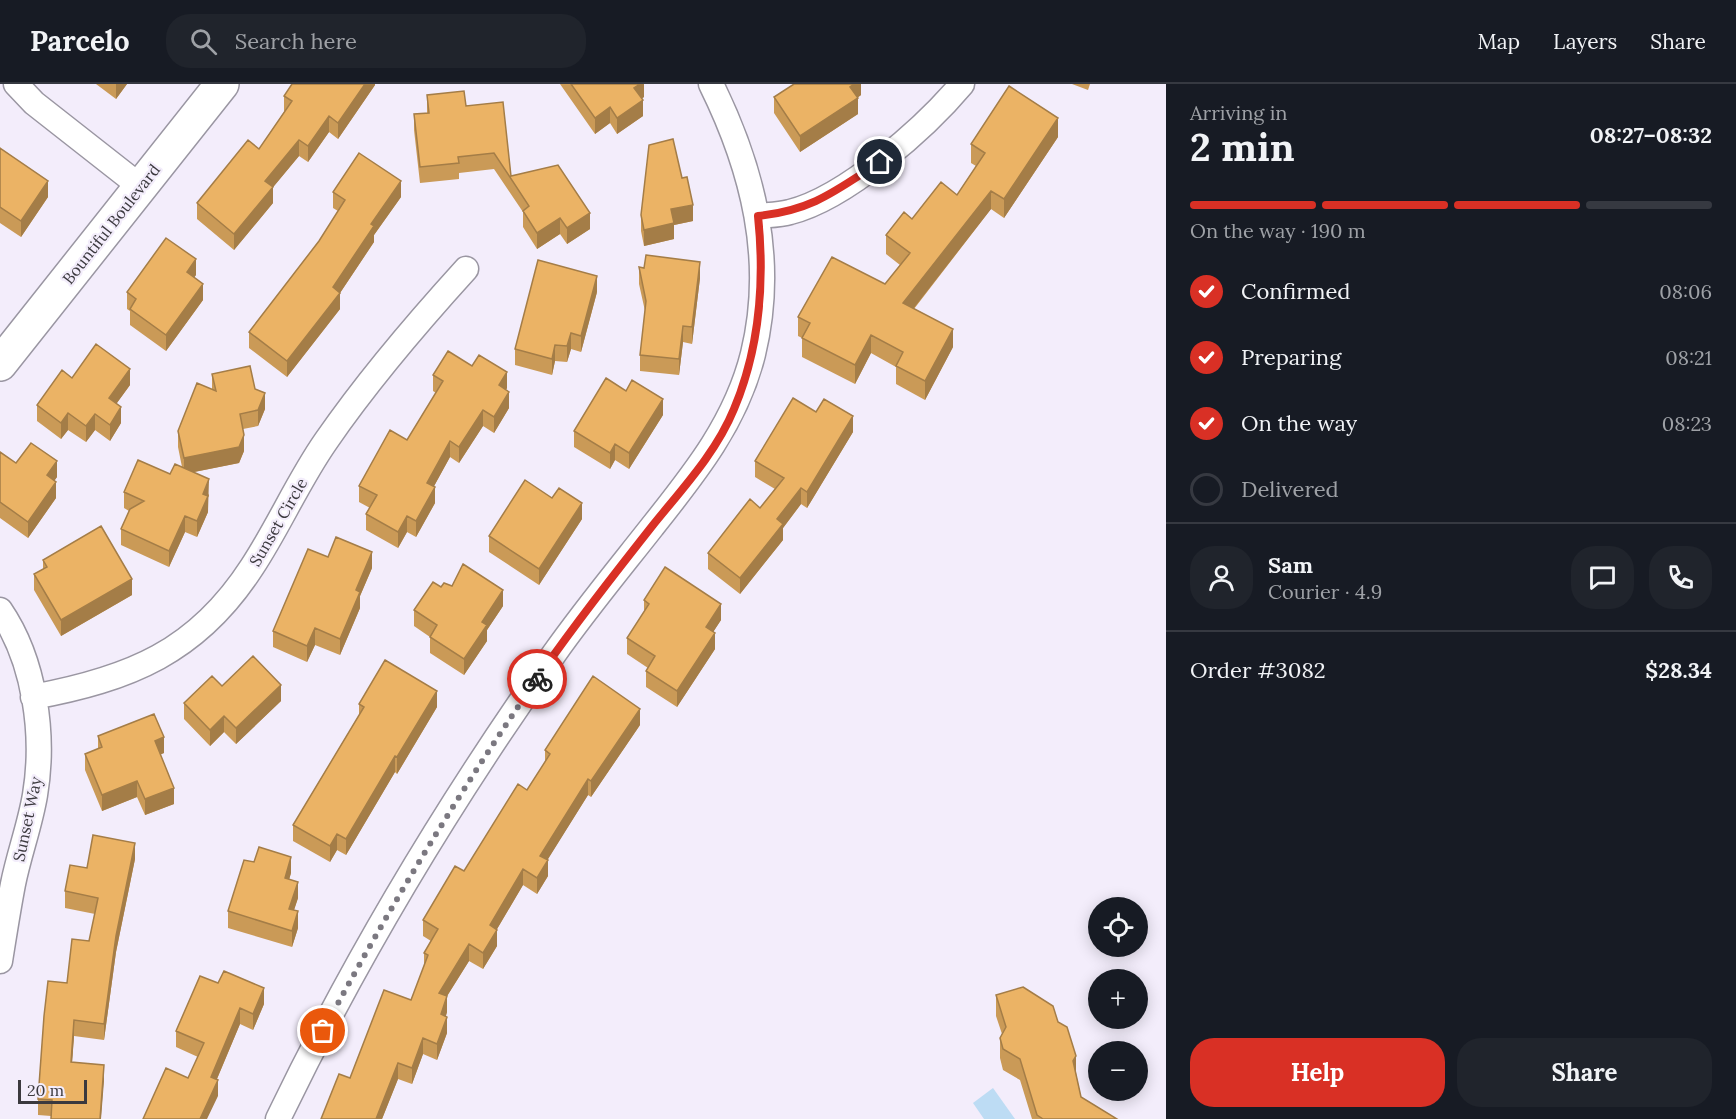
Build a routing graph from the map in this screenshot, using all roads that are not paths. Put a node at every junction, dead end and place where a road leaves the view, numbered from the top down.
1 (16, 84) edge
2 (222, 84) edge
3 (711, 84) edge
4 (962, 84) edge
5 (141, 187) junction
6 (758, 216) junction
7 (466, 269) dead end
8 (0, 364) edge
9 (0, 610) edge
10 (33, 697) junction
11 (0, 961) edge
12 (278, 1119) edge

1 - 5 street
2 - 5 main road, Bountiful Boulevard
3 - 6 street
4 - 6 street
5 - 8 main road, Bountiful Boulevard
6 - 12 street
7 - 10 street, Sunset Circle
9 - 10 street, Sunset Way
10 - 11 street, Sunset Way

